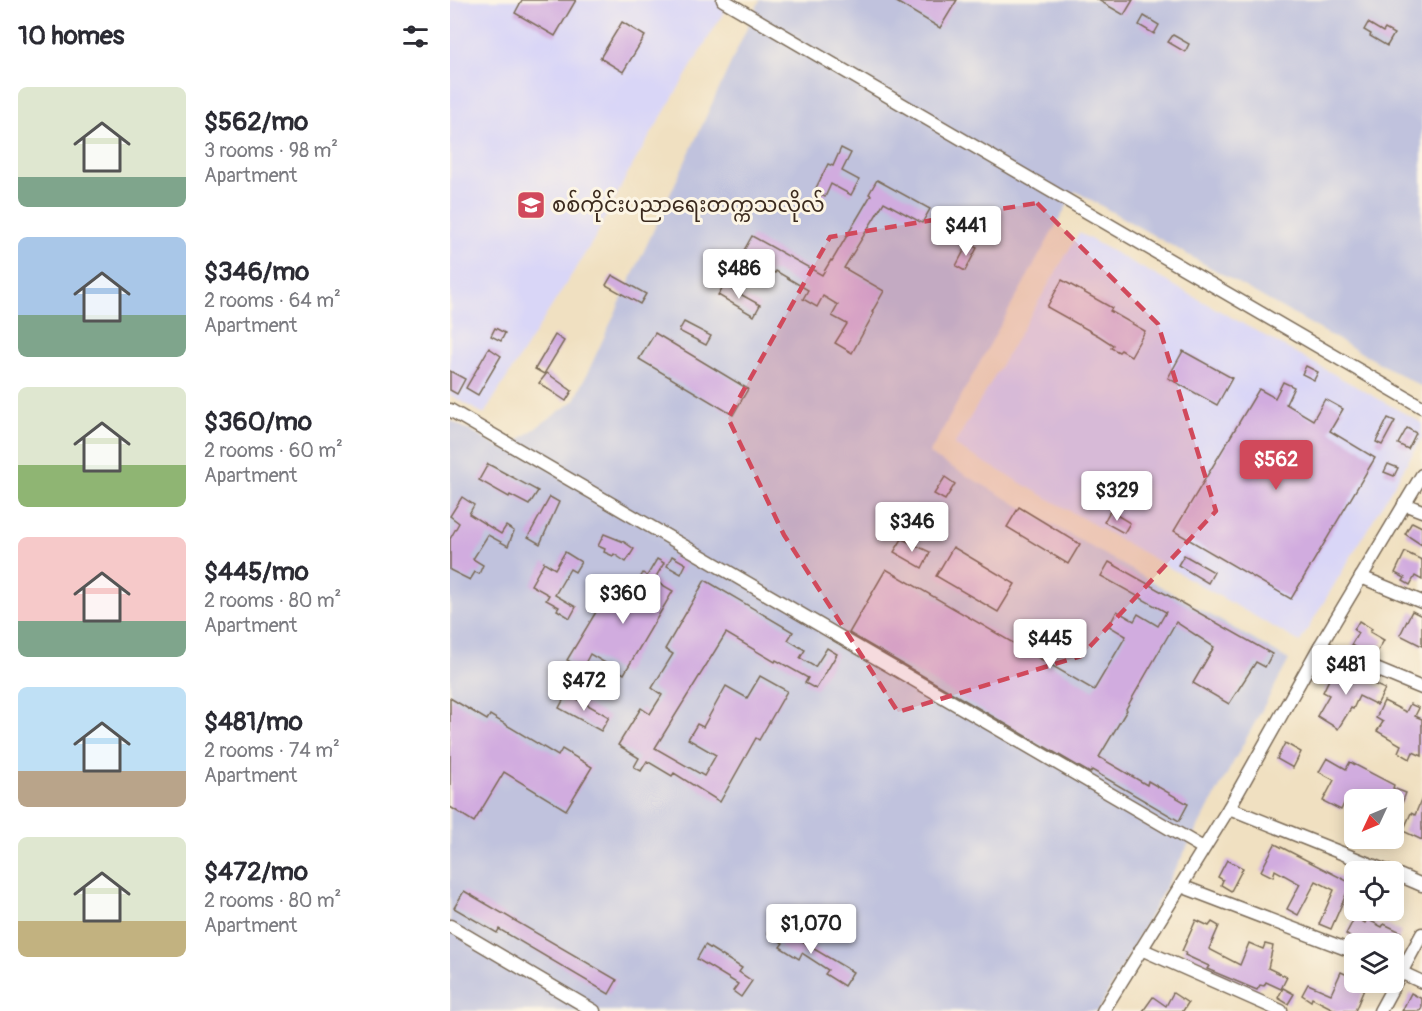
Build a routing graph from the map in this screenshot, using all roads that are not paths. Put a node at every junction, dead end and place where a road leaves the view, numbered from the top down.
1 (723, 0) edge
2 (1422, 407) edge
3 (450, 410) edge
4 (1422, 475) edge
5 (1404, 504) junction
6 (1422, 511) edge
7 (1361, 577) junction
8 (1422, 602) edge
9 (1320, 646) junction
10 (1422, 688) edge
11 (1229, 808) junction
12 (1203, 848) junction
13 (1362, 861) edge
14 (1404, 877) edge
15 (1422, 885) edge
16 (1181, 886) junction
17 (450, 926) edge
18 (1422, 934) edge
19 (1344, 948) edge
20 (1142, 949) junction
21 (1404, 960) edge
22 (1404, 973) edge
23 (1422, 982) edge
24 (1387, 993) edge
25 (594, 1011) edge
26 (1102, 1011) edge
27 (1281, 1011) edge
28 (1380, 1011) edge

1 - 2 street
3 - 12 street
4 - 5 street
5 - 6 street
5 - 7 street
7 - 8 street
7 - 9 street
9 - 10 street
9 - 11 street
11 - 12 street
11 - 13 street
12 - 16 street
14 - 15 street
16 - 19 street
16 - 20 street
17 - 25 street
18 - 21 street
20 - 26 street
20 - 27 street
22 - 23 street
24 - 28 street

